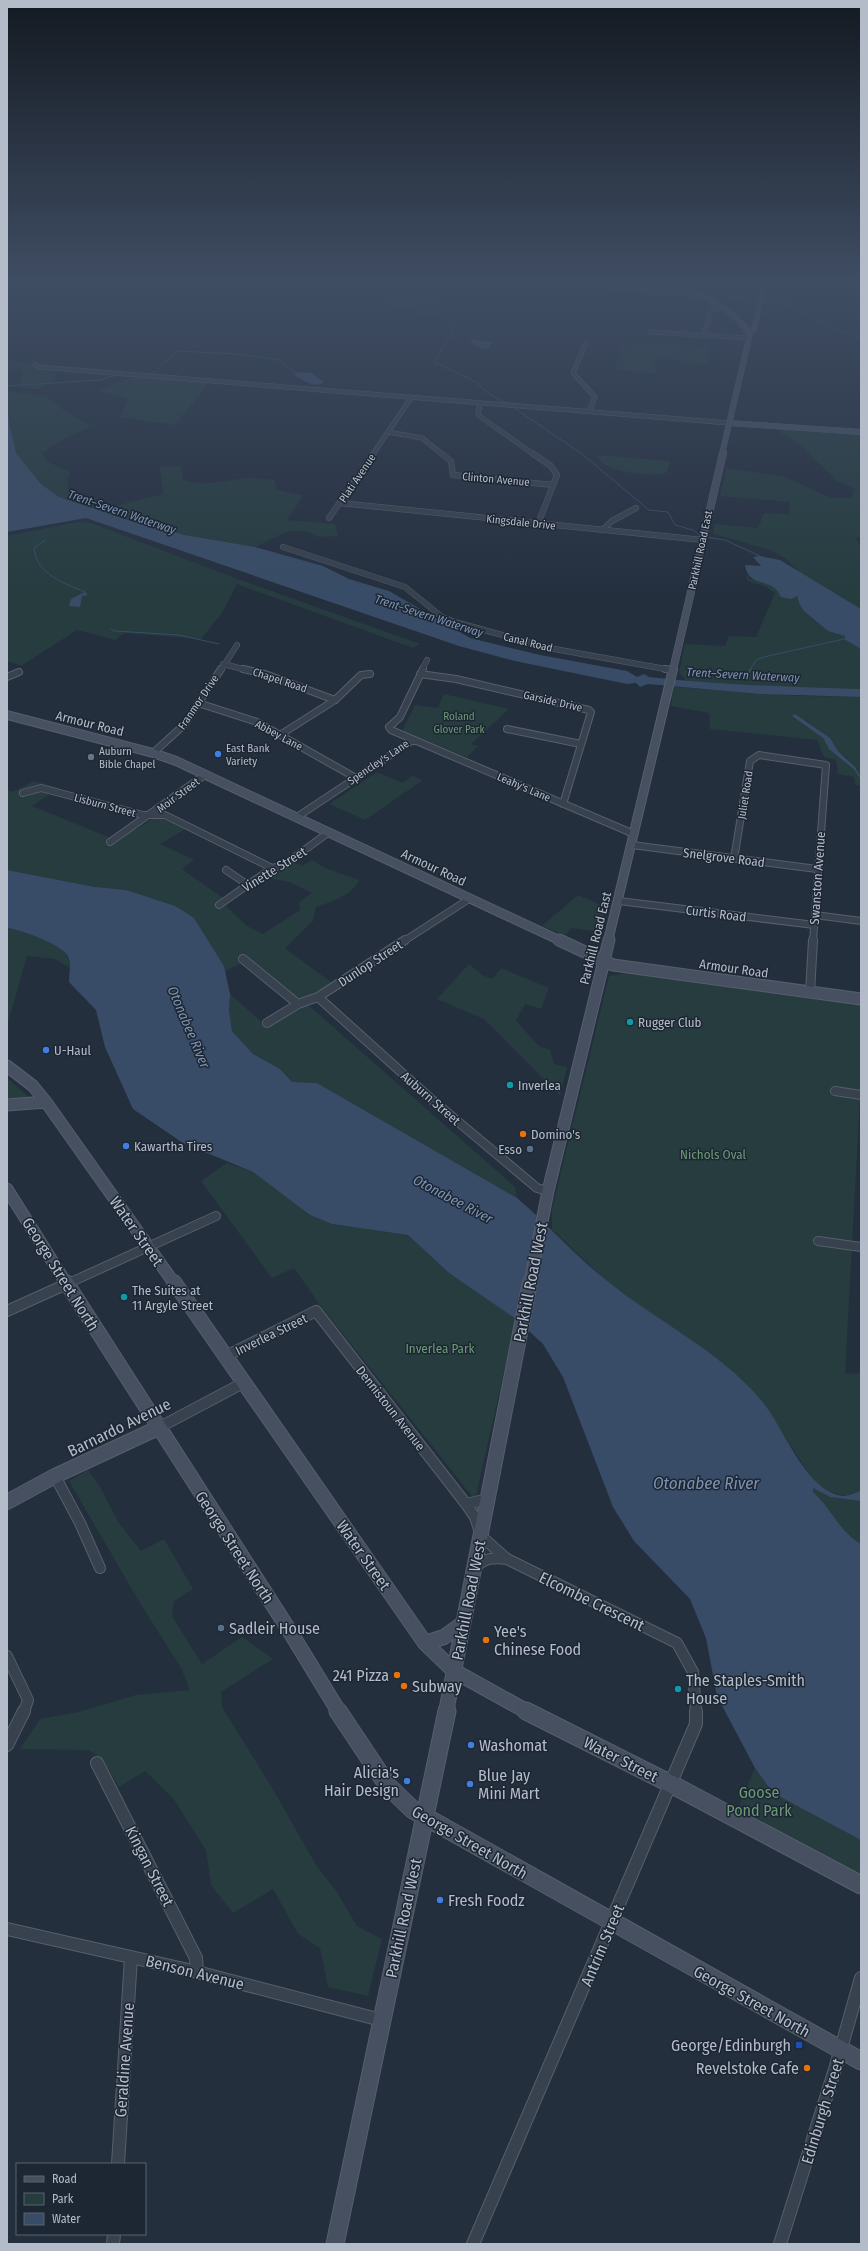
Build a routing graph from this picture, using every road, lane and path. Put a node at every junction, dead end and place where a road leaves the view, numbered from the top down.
1 (268, 386) edge
2 (584, 386) edge
3 (737, 386) edge
4 (411, 398) junction
5 (480, 403) junction
6 (589, 412) junction
7 (729, 423) junction
8 (388, 432) junction
9 (861, 432) edge
10 (554, 485) junction
11 (340, 503) junction
12 (636, 508) dead end
13 (329, 518) dead end
14 (538, 524) junction
15 (602, 530) junction
16 (703, 540) junction
17 (283, 547) dead end
18 (237, 645) dead end
19 (427, 660) dead end
20 (223, 664) junction
21 (18, 672) dead end
22 (370, 674) dead end
23 (420, 674) junction
24 (671, 674) junction
25 (7, 677) edge
26 (335, 700) junction
27 (198, 703) junction
28 (7, 715) edge
29 (508, 729) dead end
30 (280, 735) junction
31 (413, 740) junction
32 (581, 744) junction
33 (153, 753) junction
34 (826, 765) joint
35 (206, 774) junction
36 (356, 778) junction
37 (23, 793) dead end
38 (563, 804) junction
39 (152, 814) junction
40 (297, 816) junction
41 (328, 832) junction
42 (634, 834) junction
43 (110, 842) dead end
44 (632, 845) junction
45 (734, 859) junction
46 (272, 868) junction
47 (817, 868) junction
48 (226, 870) dead end
49 (248, 885) junction
50 (470, 899) junction
51 (619, 901) junction
52 (219, 905) dead end
53 (815, 915) junction
54 (861, 921) edge
55 (814, 925) junction
56 (244, 959) dead end
57 (603, 961) junction
58 (810, 992) junction
59 (318, 997) junction
60 (861, 999) edge
61 (298, 1004) junction
62 (267, 1023) dead end
63 (7, 1066) edge
64 (835, 1091) dead end
65 (861, 1095) edge
66 (46, 1102) junction
67 (7, 1105) edge
68 (7, 1189) edge
69 (548, 1191) junction
70 (216, 1216) dead end
71 (818, 1241) dead end
72 (149, 1246) junction
73 (861, 1248) edge
74 (67, 1283) junction
75 (7, 1311) edge
76 (316, 1311) joint
77 (226, 1356) junction
78 (245, 1382) junction
79 (158, 1428) junction
80 (55, 1476) junction
81 (488, 1499) junction
82 (7, 1502) edge
83 (466, 1504) junction
84 (481, 1536) junction
85 (507, 1559) junction
86 (100, 1568) dead end
87 (474, 1571) junction
88 (462, 1624) junction
89 (424, 1643) junction
90 (677, 1643) joint
91 (7, 1656) edge
92 (454, 1671) junction
93 (7, 1744) edge
94 (97, 1763) dead end
95 (671, 1784) junction
96 (425, 1817) junction
97 (861, 1885) edge
98 (611, 1922) junction
99 (7, 1929) edge
100 (131, 1957) junction
101 (197, 1972) junction
102 (861, 1978) edge
103 (381, 2020) junction
104 (841, 2050) junction
105 (861, 2061) edge
106 (118, 2163) edge
107 (335, 2244) edge
108 (473, 2244) edge
109 (780, 2244) edge

1 - 4 street
2 - 6 street
3 - 7 main road, Parkhill Road East
4 - 5 street
4 - 8 street, Plati Avenue
5 - 6 street
5 - 10 street
6 - 7 street
7 - 9 main road
7 - 16 main road, Parkhill Road East
8 - 10 street, Clinton Avenue
8 - 11 street, Plati Avenue
10 - 14 street
11 - 13 street, Plati Avenue
11 - 14 street, Kingsdale Drive
12 - 15 street
14 - 15 street, Kingsdale Drive
15 - 16 street, Kingsdale Drive
16 - 24 main road, Parkhill Road East
17 - 24 street, Canal Road
18 - 20 street, Franmor Drive
19 - 23 street, Spencley's Lane
20 - 26 street, Chapel Road
20 - 27 street, Franmor Drive
21 - 25 street
22 - 26 street
23 - 31 street, Spencley's Lane
23 - 32 street, Garside Drive
24 - 42 main road, Parkhill Road East
26 - 30 street
27 - 30 street, Abbey Lane
27 - 33 street, Franmor Drive
28 - 33 main road, Armour Road
29 - 32 street
30 - 36 street, Abbey Lane
31 - 36 street, Spencley's Lane
31 - 38 street, Leahy's Lane
32 - 38 street, Garside Drive
33 - 35 main road, Armour Road
34 - 45 street, Juliet Road
34 - 47 street, Swanston Avenue
35 - 39 street, Moir Street
35 - 40 main road, Armour Road
36 - 40 street, Spencley's Lane
37 - 39 street, Lisburn Street
38 - 42 street, Leahy's Lane
39 - 43 street, Moir Street
39 - 46 street, Lisburn Street
40 - 41 main road, Armour Road
41 - 46 street, Vinette Street
41 - 50 main road, Armour Road
42 - 44 main road, Parkhill Road East
44 - 45 street, Snelgrove Road
44 - 51 main road, Parkhill Road East
45 - 47 street, Snelgrove Road
46 - 49 street, Vinette Street
47 - 53 street, Swanston Avenue
48 - 49 street
49 - 52 street, Vinette Street
50 - 57 main road, Armour Road
50 - 59 street, Dunlop Street
51 - 55 street, Curtis Road
51 - 57 main road, Parkhill Road East
53 - 54 street
53 - 55 street, Swanston Avenue
55 - 58 street, Swanston Avenue
56 - 61 street
57 - 58 main road, Armour Road
57 - 69 main road, Parkhill Road East
58 - 60 main road, Armour Road
59 - 61 street, Dunlop Street
59 - 69 street, Auburn Street
61 - 62 street, Dunlop Street
63 - 66 main road, Water Street
64 - 65 street
66 - 67 main road
66 - 72 main road, Water Street
68 - 74 main road, George Street North
69 - 81 main road, Parkhill Road West
70 - 72 street
71 - 73 street
72 - 74 street
72 - 77 main road, Water Street
74 - 75 street
74 - 79 main road, George Street North
76 - 77 street, Inverlea Street
76 - 83 street, Dennistoun Avenue
77 - 78 main road, Water Street
78 - 79 street, Barnardo Avenue
78 - 89 main road, Water Street
79 - 80 main road, Barnardo Avenue
79 - 96 main road, George Street North
80 - 82 main road, Barnardo Avenue
80 - 86 street
81 - 83 street
81 - 84 main road, Parkhill Road West
83 - 84 street, Dennistoun Avenue
84 - 85 street, Elcombe Crescent
84 - 87 main road, Parkhill Road West
85 - 87 street, Elcombe Crescent
85 - 90 street, Elcombe Crescent
87 - 88 main road, Parkhill Road West
88 - 89 main road
88 - 92 main road, Parkhill Road West
89 - 92 main road, Water Street
90 - 95 street, Antrim Street
91 - 93 street
92 - 95 main road, Water Street
92 - 96 main road, Parkhill Road West
94 - 101 street, Kingan Street
95 - 97 main road, Water Street
95 - 98 street, Antrim Street
96 - 98 main road, George Street North
96 - 103 main road, Parkhill Road West
98 - 104 main road, George Street North
98 - 108 street, Antrim Street
99 - 100 street, Benson Avenue
100 - 101 street, Benson Avenue
100 - 106 street, Geraldine Avenue
101 - 103 street, Benson Avenue
102 - 104 street, Edinburgh Street
103 - 107 main road, Parkhill Road West
104 - 105 main road, George Street North
104 - 109 street, Edinburgh Street

